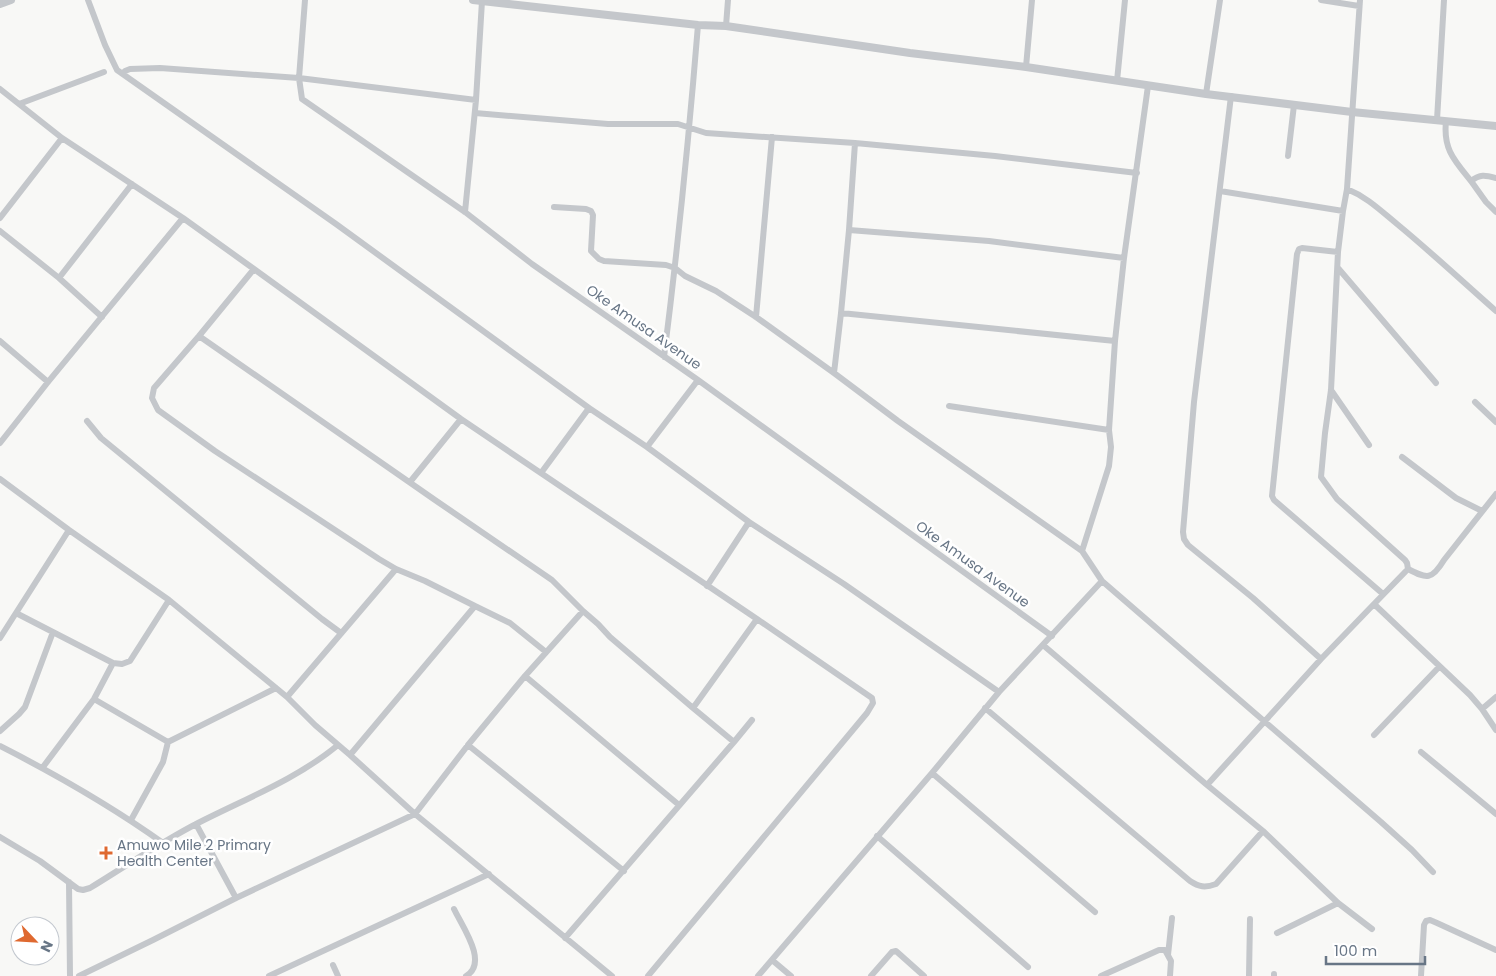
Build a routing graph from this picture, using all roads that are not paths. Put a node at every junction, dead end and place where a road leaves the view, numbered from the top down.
1 (11, 0) edge
2 (88, 0) edge
3 (305, 0) edge
4 (473, 0) edge
5 (728, 0) edge
6 (1032, 0) edge
7 (1126, 0) edge
8 (1220, 0) edge
9 (1321, 0) edge
10 (1444, 0) edge
11 (482, 2) junction
12 (1360, 3) edge
13 (0, 4) edge
14 (698, 24) junction
15 (726, 26) junction
16 (1026, 67) junction
17 (104, 72) dead end
18 (123, 74) junction
19 (299, 78) junction
20 (1117, 81) junction
21 (1148, 86) junction
22 (0, 90) edge
23 (1206, 94) junction
24 (1231, 96) junction
25 (476, 100) junction
26 (19, 104) junction
27 (1294, 105) junction
28 (1352, 112) junction
29 (475, 113) junction
30 (1442, 120) junction
31 (1496, 126) edge
32 (690, 128) junction
33 (772, 137) junction
34 (62, 138) junction
35 (855, 143) junction
36 (1288, 156) dead end
37 (1136, 173) junction
38 (1496, 178) edge
39 (1471, 181) junction
40 (132, 184) junction
41 (1347, 189) junction
42 (1220, 191) junction
43 (554, 207) dead end
44 (1343, 211) junction
45 (465, 212) junction
46 (1496, 212) edge
47 (0, 218) edge
48 (182, 218) junction
49 (0, 230) edge
50 (849, 230) junction
51 (1338, 252) junction
52 (1124, 258) junction
53 (675, 268) junction
54 (1338, 268) junction
55 (254, 269) junction
56 (58, 278) junction
57 (1496, 311) edge
58 (841, 313) junction
59 (102, 317) junction
60 (756, 317) junction
61 (200, 336) junction
62 (0, 341) edge
63 (1115, 341) junction
64 (664, 357) junction
65 (834, 373) junction
66 (698, 380) junction
67 (48, 382) junction
68 (1436, 383) dead end
69 (1331, 390) junction
70 (1475, 402) dead end
71 (949, 406) dead end
72 (589, 408) junction
73 (460, 419) junction
74 (87, 421) dead end
75 (1496, 422) edge
76 (1109, 430) junction
77 (0, 443) edge
78 (1369, 445) dead end
79 (647, 447) junction
80 (1402, 457) dead end
81 (541, 474) junction
82 (0, 479) edge
83 (410, 482) junction
84 (1496, 494) edge
85 (1482, 511) junction
86 (749, 522) junction
87 (68, 530) junction
88 (1082, 551) junction
89 (396, 569) junction
90 (1408, 569) junction
91 (1102, 582) junction
92 (707, 586) junction
93 (1383, 594) junction
94 (169, 600) junction
95 (1374, 604) junction
96 (475, 606) junction
97 (583, 611) junction
98 (16, 613) junction
99 (756, 619) junction
100 (53, 632) junction
101 (341, 632) junction
102 (1052, 636) junction
103 (0, 638) edge
104 (1043, 645) junction
105 (546, 652) junction
106 (1321, 659) junction
107 (113, 663) junction
108 (1440, 667) junction
109 (525, 676) junction
110 (276, 688) junction
111 (999, 692) junction
112 (287, 697) junction
113 (1496, 697) edge
114 (94, 699) junction
115 (693, 708) junction
116 (985, 708) junction
117 (1482, 709) junction
118 (752, 720) dead end
119 (1264, 722) junction
120 (1496, 730) edge
121 (0, 731) edge
122 (1374, 735) dead end
123 (168, 742) junction
124 (734, 742) junction
125 (338, 745) junction
126 (468, 745) junction
127 (0, 746) edge
128 (1421, 752) dead end
129 (350, 755) junction
130 (43, 767) junction
131 (932, 773) junction
132 (1207, 785) junction
133 (679, 804) junction
134 (415, 814) junction
135 (1496, 814) edge
136 (131, 820) junction
137 (196, 824) junction
138 (1263, 831) junction
139 (877, 836) junction
140 (0, 838) edge
141 (163, 843) junction
142 (624, 871) junction
143 (1433, 872) dead end
144 (489, 874) junction
145 (69, 882) junction
146 (236, 898) junction
147 (1338, 903) junction
148 (454, 909) dead end
149 (1096, 912) dead end
150 (1172, 918) dead end
151 (1250, 919) dead end
152 (1372, 929) dead end
153 (1277, 933) dead end
154 (566, 938) junction
155 (1496, 950) edge
156 (1168, 954) junction
157 (772, 960) junction
158 (333, 965) dead end
159 (1028, 967) dead end
160 (70, 976) edge
161 (79, 976) edge
162 (269, 976) edge
163 (338, 976) edge
164 (466, 976) edge
165 (612, 976) edge
166 (648, 976) edge
167 (758, 976) edge
168 (791, 976) edge
169 (871, 976) edge
170 (924, 976) edge
171 (1101, 976) edge
172 (1170, 976) edge
173 (1249, 976) edge
174 (1420, 976) edge

1 - 13 street
2 - 18 street
3 - 19 street, Oke Amusa Avenue
4 - 11 street
5 - 15 street
6 - 16 street
7 - 20 street
8 - 23 street
9 - 12 street
10 - 30 street
11 - 14 street
11 - 25 street
12 - 28 street
14 - 15 street
14 - 32 street
15 - 16 street
16 - 20 street
17 - 26 street
18 - 19 street
18 - 72 street
19 - 25 street
19 - 45 street, Oke Amusa Avenue
20 - 21 street
21 - 23 street
21 - 37 street
22 - 26 street
23 - 24 street
24 - 27 street
24 - 42 street
25 - 29 street
26 - 34 street
27 - 28 street
27 - 36 street
28 - 30 street
28 - 41 street
29 - 32 street
29 - 45 street
30 - 31 street
30 - 39 street
32 - 33 street
32 - 53 street
33 - 35 street
33 - 60 street
34 - 40 street
34 - 47 street
35 - 37 street
35 - 50 street
37 - 52 street
38 - 39 street
39 - 46 street
40 - 48 street
40 - 56 street
41 - 44 street
41 - 57 street
42 - 44 street
42 - 106 street
43 - 53 street
44 - 51 street
45 - 64 street, Oke Amusa Avenue
48 - 55 street
48 - 59 street
49 - 56 street
50 - 52 street
50 - 58 street
51 - 54 street
51 - 93 street
52 - 63 street
53 - 60 street
53 - 64 street
54 - 68 street
54 - 69 street
55 - 61 street
55 - 73 street
56 - 59 street
58 - 63 street
58 - 65 street
59 - 67 street
60 - 65 street
61 - 83 street
61 - 89 street
62 - 67 street
63 - 76 street
64 - 66 street, Oke Amusa Avenue
65 - 88 street
66 - 79 street
66 - 102 street, Oke Amusa Avenue
67 - 77 street
69 - 78 street
69 - 90 street
70 - 75 street
71 - 76 street
72 - 79 street
72 - 81 street
73 - 81 street
73 - 83 street
74 - 101 street
76 - 88 street
79 - 86 street
80 - 85 street
81 - 92 street
82 - 87 street
83 - 97 street
84 - 85 street
85 - 90 street
86 - 92 street
86 - 111 street
87 - 94 street
87 - 98 street
88 - 91 street
89 - 96 street
89 - 101 street
90 - 93 street
91 - 102 street
91 - 119 street
92 - 99 street
93 - 95 street
94 - 107 street
94 - 110 street
95 - 106 street
95 - 108 street
96 - 105 street
96 - 129 street
97 - 105 street
97 - 115 street
98 - 100 street
98 - 103 street
99 - 115 street
99 - 166 street
100 - 107 street
100 - 121 street
101 - 112 street
102 - 104 street
104 - 111 street
104 - 132 street
105 - 109 street
106 - 119 street
107 - 114 street
108 - 117 street
108 - 122 street
109 - 126 street
109 - 133 street
110 - 112 street
110 - 123 street
111 - 116 street
112 - 125 street
113 - 117 street
114 - 123 street
114 - 130 street
115 - 124 street
116 - 131 street
116 - 138 street
117 - 120 street
118 - 124 street
119 - 132 street
119 - 143 street
123 - 136 street
124 - 133 street
125 - 129 street
125 - 137 street
126 - 134 street
126 - 142 street
127 - 130 street
128 - 135 street
129 - 134 street
130 - 136 street
131 - 139 street
131 - 149 street
132 - 138 street
133 - 142 street
134 - 144 street
134 - 146 street
136 - 141 street
137 - 141 street
137 - 146 street
138 - 147 street
139 - 157 street
139 - 159 street
140 - 145 street
141 - 145 street
142 - 154 street
144 - 154 street
144 - 162 street
145 - 160 street
146 - 161 street
147 - 152 street
147 - 153 street
148 - 164 street
150 - 156 street
151 - 173 street
154 - 165 street
155 - 174 street
156 - 171 street
156 - 172 street
157 - 167 street
157 - 168 street
158 - 163 street
169 - 170 street

